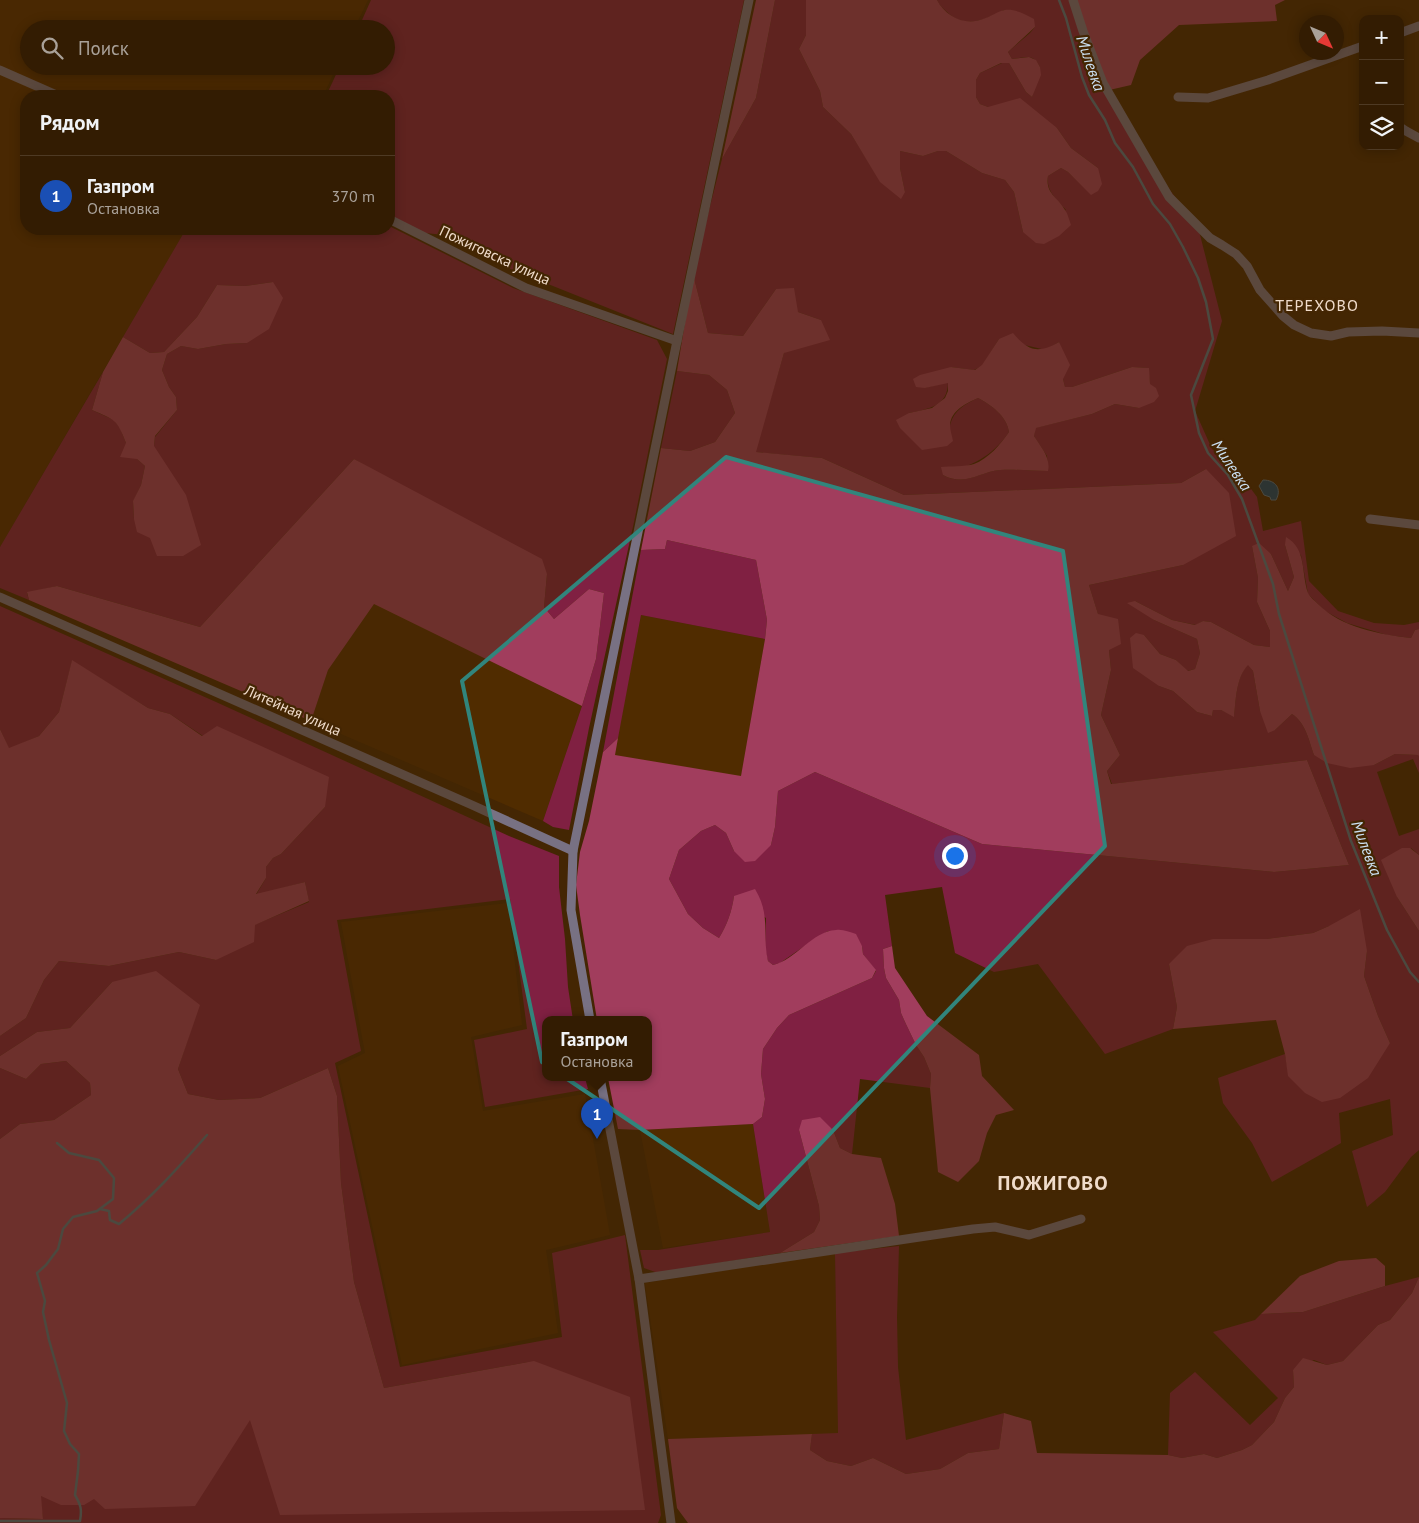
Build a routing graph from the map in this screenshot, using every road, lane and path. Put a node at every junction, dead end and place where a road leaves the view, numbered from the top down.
1 (749, 0) edge
2 (1073, 0) edge
3 (1419, 26) edge
4 (1404, 32) edge
5 (1359, 47) edge
6 (0, 70) edge
7 (45, 90) edge
8 (1178, 97) dead end
9 (1404, 130) edge
10 (1419, 138) edge
11 (395, 222) edge
12 (1419, 332) edge
13 (678, 341) junction
14 (1370, 519) dead end
15 (1419, 525) edge
16 (0, 596) edge
17 (573, 852) junction
18 (589, 1016) edge
19 (601, 1081) edge
20 (1081, 1219) dead end
21 (639, 1279) junction
22 (671, 1523) edge

1 - 13 street
2 - 12 street
3 - 4 street
5 - 8 street
6 - 7 street
9 - 10 street
11 - 13 street, Пожиговска улица
13 - 17 street
14 - 15 street
16 - 17 street, Литейная улица
17 - 18 street
19 - 21 street
20 - 21 street
21 - 22 street

